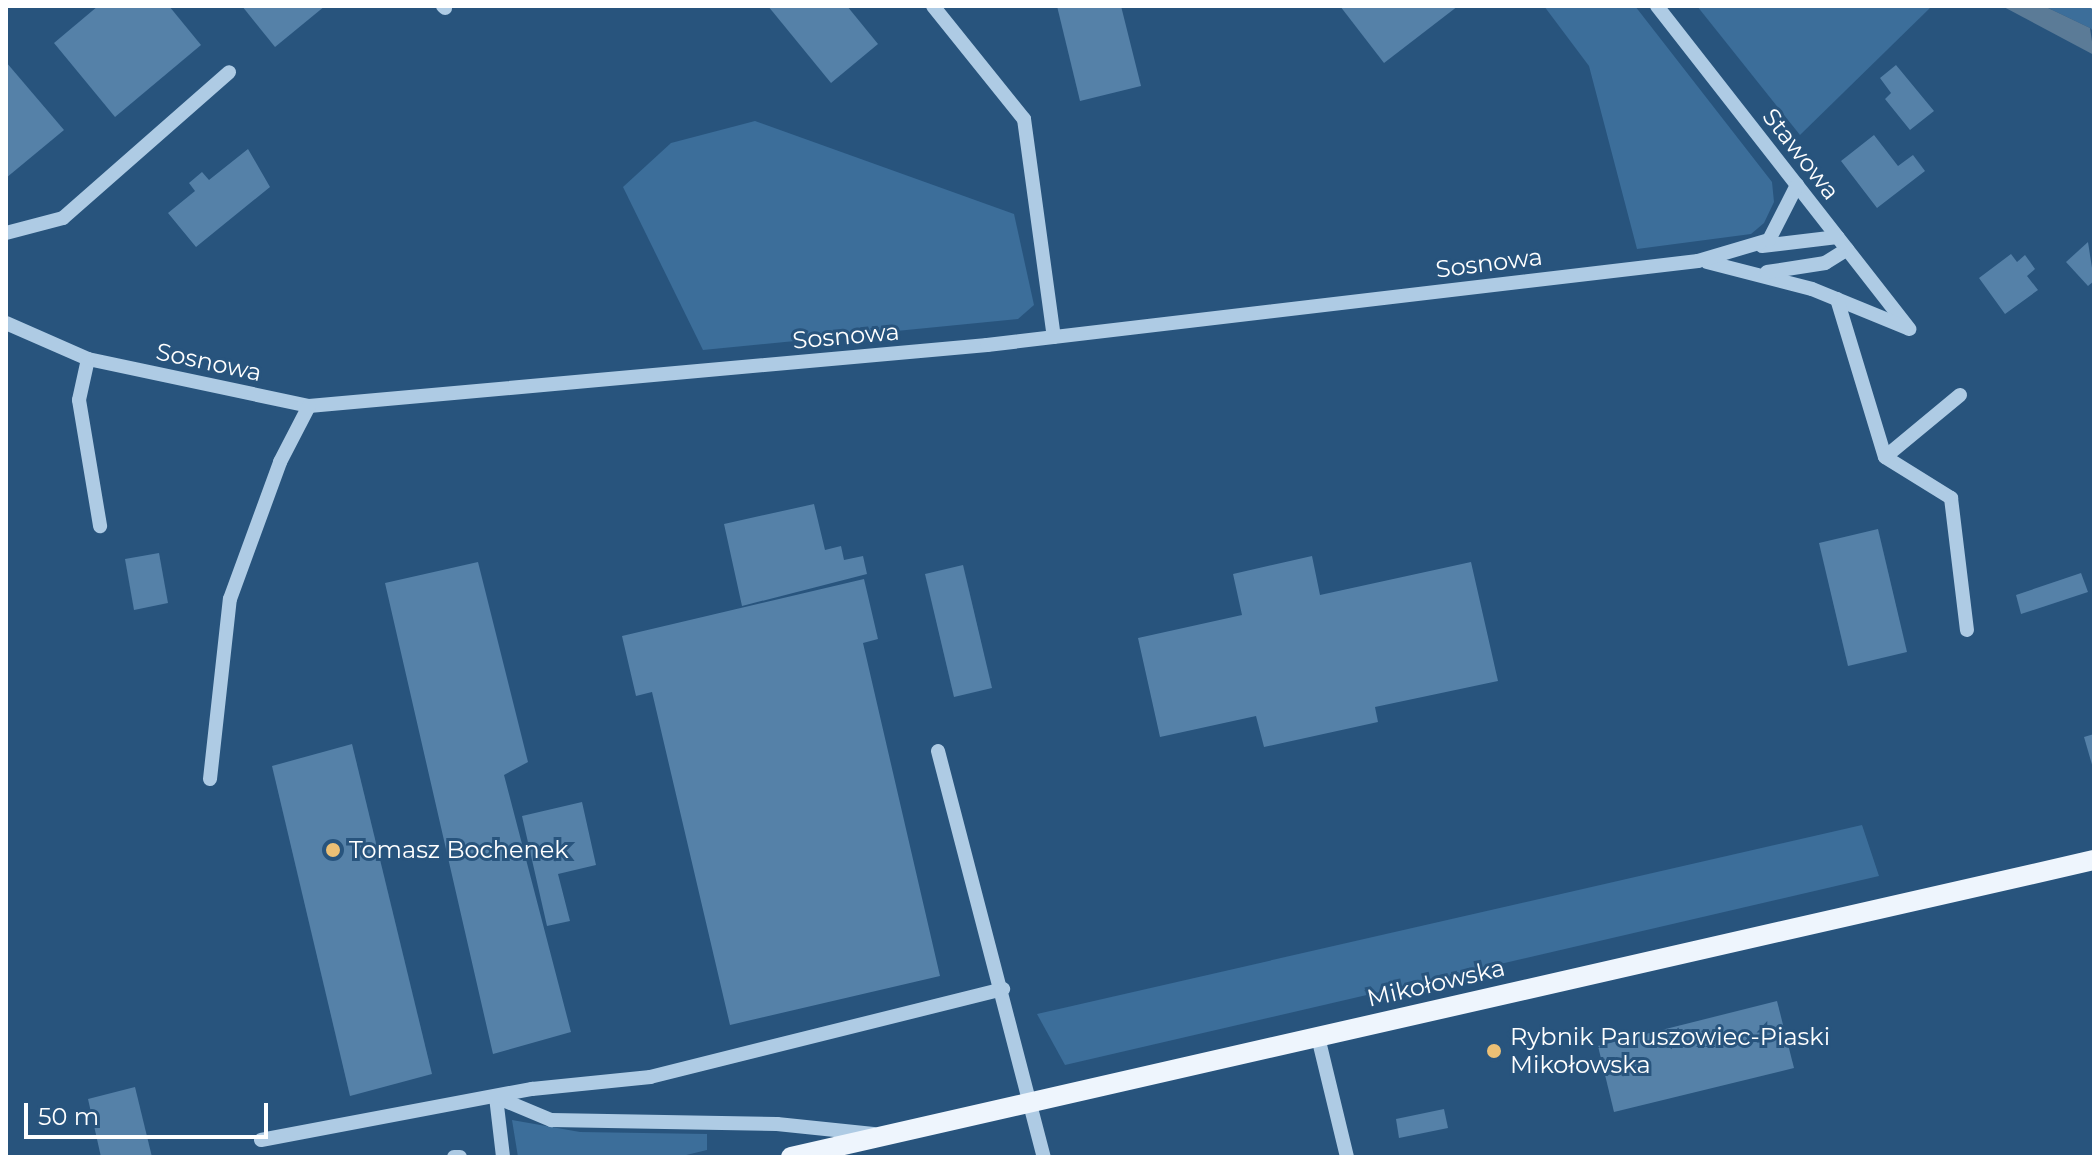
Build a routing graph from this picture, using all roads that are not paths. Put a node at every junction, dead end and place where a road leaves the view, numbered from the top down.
1 (933, 6) edge
2 (1657, 6) edge
3 (229, 72) dead end
4 (1797, 185) junction
5 (6, 233) edge
6 (1842, 243) junction
7 (1758, 246) junction
8 (1698, 261) junction
9 (1762, 273) junction
10 (1837, 299) junction
11 (6, 323) edge
12 (1909, 329) joint
13 (1054, 337) junction
14 (88, 359) junction
15 (1960, 395) dead end
16 (309, 406) junction
17 (1885, 457) junction
18 (100, 526) dead end
19 (1967, 630) dead end
20 (938, 751) dead end
21 (210, 779) dead end
22 (2094, 860) edge
23 (1003, 989) junction
24 (1318, 1037) junction
25 (496, 1097) junction
26 (1032, 1102) junction
27 (887, 1135) junction
28 (261, 1140) dead end
29 (503, 1157) edge
30 (791, 1157) edge
31 (1044, 1157) edge
32 (1347, 1157) edge

1 - 13 street
2 - 4 street, Stawowa
3 - 5 street
4 - 6 street, Stawowa
4 - 7 street
6 - 7 street, Sosnowa
6 - 9 street, Sosnowa
6 - 12 street, Stawowa
7 - 8 street, Sosnowa
8 - 9 street, Sosnowa
8 - 13 street, Sosnowa
9 - 10 street, Sosnowa
10 - 12 street, Sosnowa
10 - 17 street
11 - 14 street, Sosnowa
13 - 16 street, Sosnowa
14 - 16 street, Sosnowa
14 - 18 street
15 - 17 street
16 - 21 street
17 - 19 street
20 - 23 street
22 - 24 main road, Mikołowska
23 - 25 street
23 - 26 street
24 - 26 main road, Mikołowska
24 - 32 street
25 - 27 street
25 - 28 street
25 - 29 street
26 - 27 main road, Mikołowska
26 - 31 street
27 - 30 main road, Mikołowska

